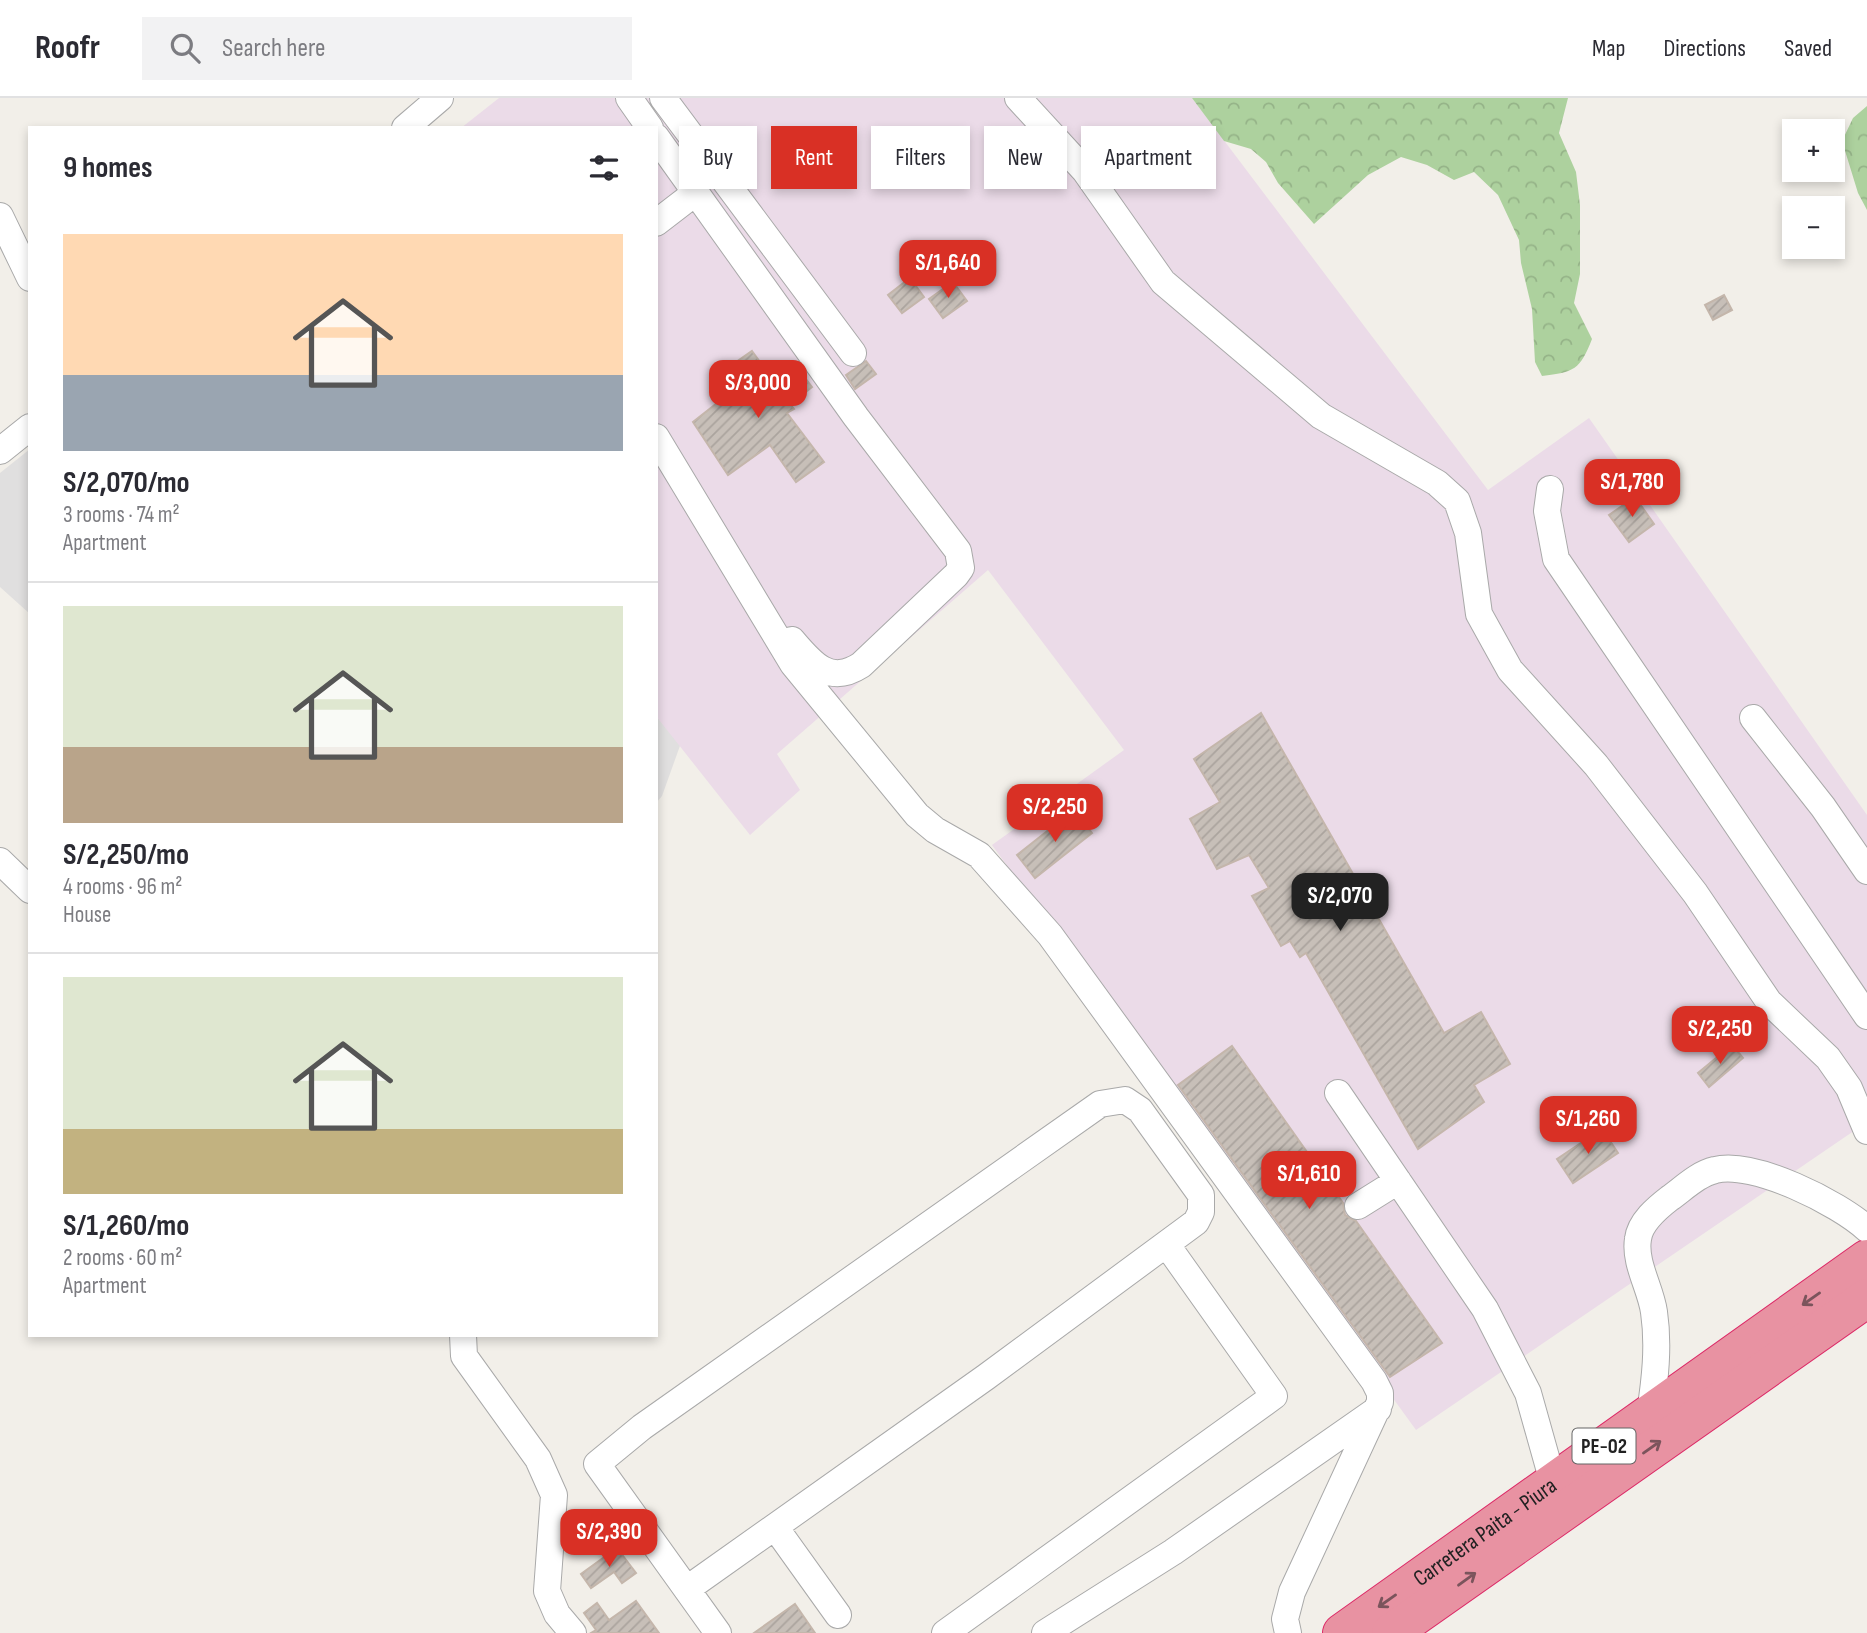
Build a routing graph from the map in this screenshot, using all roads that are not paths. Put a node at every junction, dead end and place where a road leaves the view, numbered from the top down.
1 (629, 98) edge
2 (663, 98) edge
3 (1018, 98) edge
4 (649, 126) edge
5 (658, 140) edge
6 (695, 193) junction
7 (0, 216) edge
8 (658, 221) edge
9 (28, 274) edge
10 (853, 353) dead end
11 (28, 429) edge
12 (658, 440) edge
13 (0, 450) edge
14 (1550, 489) dead end
15 (748, 587) junction
16 (1753, 718) dead end
17 (0, 861) edge
18 (1867, 871) edge
19 (28, 888) edge
20 (1867, 1016) edge
21 (1338, 1093) dead end
22 (1867, 1130) edge
23 (1398, 1181) junction
24 (1358, 1206) dead end
25 (1867, 1229) edge
26 (1167, 1245) junction
27 (1867, 1259) edge
28 (1867, 1298) edge
29 (463, 1337) edge
30 (1378, 1409) junction
31 (1650, 1413) junction
32 (1553, 1482) junction
33 (775, 1527) junction
34 (687, 1590) junction
35 (838, 1615) dead end
36 (573, 1633) edge
37 (718, 1633) edge
38 (945, 1633) edge
39 (1045, 1633) edge
40 (1288, 1633) edge
41 (1342, 1633) edge
42 (1391, 1633) edge

1 - 4 street
2 - 10 street
3 - 22 street
5 - 6 street
6 - 8 street
6 - 15 street
7 - 9 street
11 - 13 street
12 - 15 street
14 - 20 street
15 - 30 street
16 - 18 street
17 - 19 street
21 - 23 street
23 - 24 street
23 - 32 street
25 - 31 street
26 - 33 street
26 - 34 street
26 - 38 street
27 -> 31 highway, Carretera Paita - Piura / PE-02
42 -> 28 highway, Carretera Paita - Piura / PE-02
29 - 36 street
30 - 39 street
30 - 40 street
31 - 32 highway, Carretera Paita - Piura / PE-02
32 -> 41 highway, Carretera Paita - Piura / PE-02
33 - 34 street
33 - 35 street
34 - 37 street

